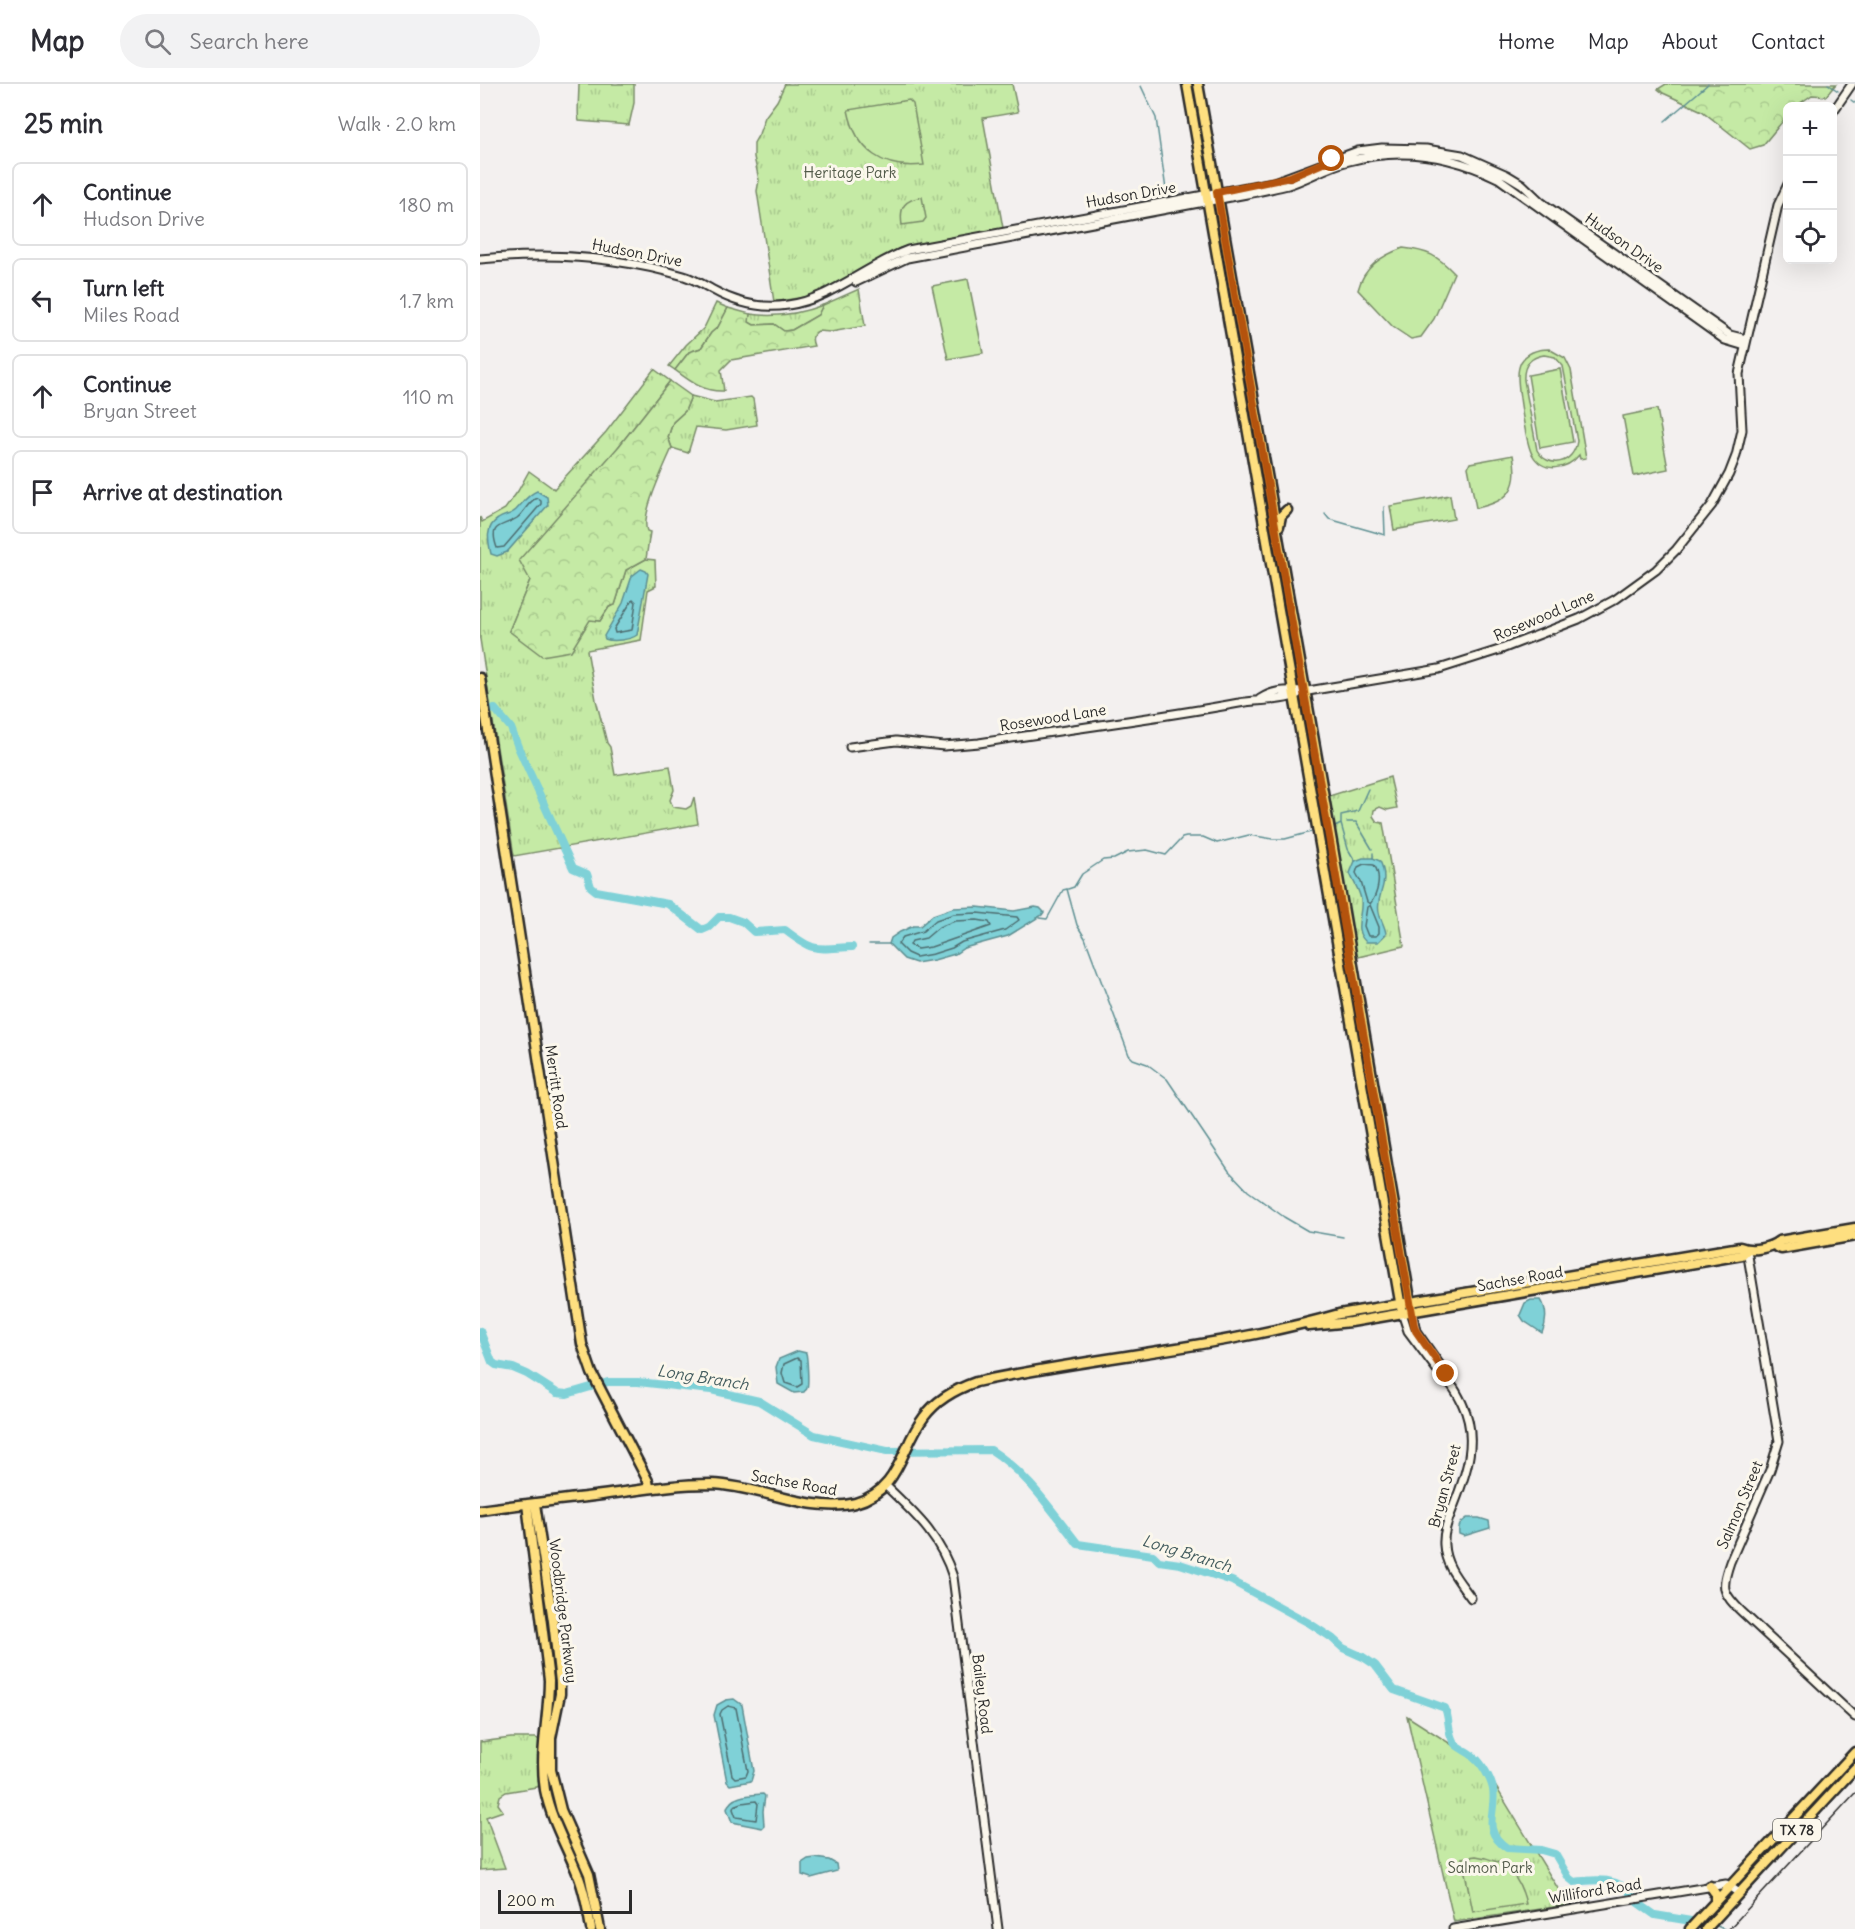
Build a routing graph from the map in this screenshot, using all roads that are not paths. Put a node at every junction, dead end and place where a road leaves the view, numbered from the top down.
1 (1187, 84) edge
2 (1198, 84) edge
3 (1852, 84) edge
4 (1837, 107) edge
5 (1783, 194) edge
6 (1218, 196) junction
7 (1208, 198) junction
8 (480, 259) edge
9 (480, 264) edge
10 (1232, 281) junction
11 (1222, 282) junction
12 (1745, 342) junction
13 (1287, 510) dead end
14 (1279, 539) junction
15 (480, 678) edge
16 (1305, 691) junction
17 (1294, 693) junction
18 (850, 747) dead end
19 (1333, 848) junction
20 (1321, 850) junction
21 (1381, 1128) junction
22 (1370, 1130) junction
23 (1855, 1228) edge
24 (1855, 1236) edge
25 (1773, 1245) junction
26 (1747, 1250) junction
27 (1406, 1308) junction
28 (886, 1486) junction
29 (649, 1487) junction
30 (531, 1504) junction
31 (480, 1510) edge
32 (1471, 1598) dead end
33 (1855, 1717) edge
34 (1855, 1752) edge
35 (1855, 1768) edge
36 (1710, 1886) junction
37 (1731, 1886) junction
38 (1739, 1893) junction
39 (1715, 1902) junction
40 (591, 1929) edge
41 (600, 1929) edge
42 (998, 1929) edge
43 (1453, 1929) edge
44 (1690, 1929) edge
45 (1706, 1929) edge

1 - 7 main road
2 - 6 main road
3 - 4 street
5 - 12 street, Rosewood Lane
6 - 7 street, Hudson Drive
6 - 10 main road
6 - 12 street, Hudson Drive
7 - 8 street, Hudson Drive
7 - 9 street, Hudson Drive
7 - 11 main road
10 - 11 main road
10 - 14 main road
11 - 17 main road
12 - 16 street, Rosewood Lane
13 - 14 main road
14 - 16 main road
15 - 29 main road, Merritt Road
16 - 17 street, Rosewood Lane
16 - 19 main road
17 - 18 street, Rosewood Lane
17 - 20 main road
19 - 20 main road
19 - 21 main road
20 - 22 main road
21 - 22 main road
21 - 27 main road
22 - 27 main road
23 - 25 main road, Sachse Road
24 - 25 main road, Sachse Road
25 - 26 main road, Sachse Road
26 - 27 main road, Sachse Road
26 - 33 street, Salmon Street
27 - 28 main road, Sachse Road
27 - 32 street, Bryan Street
28 - 29 main road, Sachse Road
28 - 42 street, Bailey Road
29 - 30 main road, Sachse Road
30 - 31 main road, Sachse Road
30 - 40 main road, Woodbridge Parkway
30 - 41 main road, Woodbridge Parkway
34 - 37 main road, TX 78
35 - 38 main road, TX 78
36 - 37 street, Williford Road
36 - 39 main road
36 - 43 street, Williford Road
37 - 38 street
37 - 39 main road, TX 78
38 - 45 main road, TX 78
39 - 44 main road, TX 78

